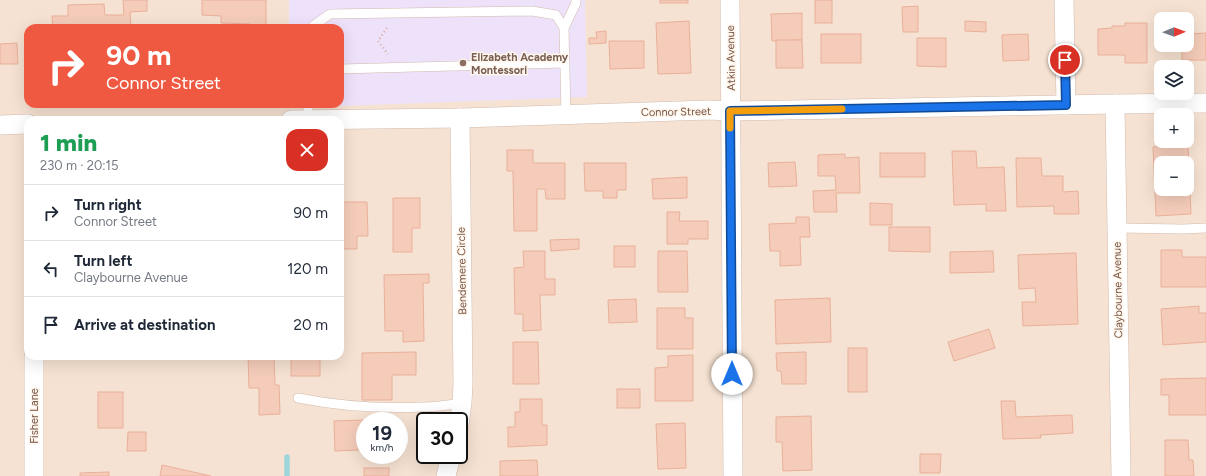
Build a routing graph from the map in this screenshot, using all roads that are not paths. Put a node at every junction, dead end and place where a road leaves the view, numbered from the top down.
1 (576, 0) edge
2 (730, 0) edge
3 (1064, 0) edge
4 (316, 24) edge
5 (564, 28) junction
6 (565, 63) junction
7 (344, 69) edge
8 (1206, 103) edge
9 (1115, 104) junction
10 (1066, 105) junction
11 (730, 111) junction
12 (566, 114) junction
13 (460, 118) junction
14 (344, 120) edge
15 (24, 124) edge
16 (0, 125) edge
17 (1117, 228) junction
18 (1206, 228) edge
19 (34, 360) edge
20 (298, 398) dead end
21 (462, 403) junction
22 (461, 412) edge
23 (449, 464) edge
24 (34, 476) edge
25 (446, 476) edge
26 (733, 476) edge
27 (1121, 476) edge

1 - 5 lane
2 - 11 street, Atkin Avenue
3 - 10 street
4 - 5 lane
5 - 6 lane
6 - 7 lane
6 - 12 lane
8 - 9 street, Connor Street
9 - 10 street, Connor Street
9 - 17 street, Claybourne Avenue
10 - 11 street, Connor Street
11 - 12 street, Connor Street
11 - 26 street, Atkin Avenue
12 - 13 street, Connor Street
13 - 14 street, Connor Street
13 - 21 street, Bendemere Circle
15 - 16 street
17 - 18 lane
17 - 27 street, Claybourne Avenue
19 - 24 street, Fisher Lane
20 - 21 lane
21 - 22 street, Bendemere Circle
23 - 25 street

